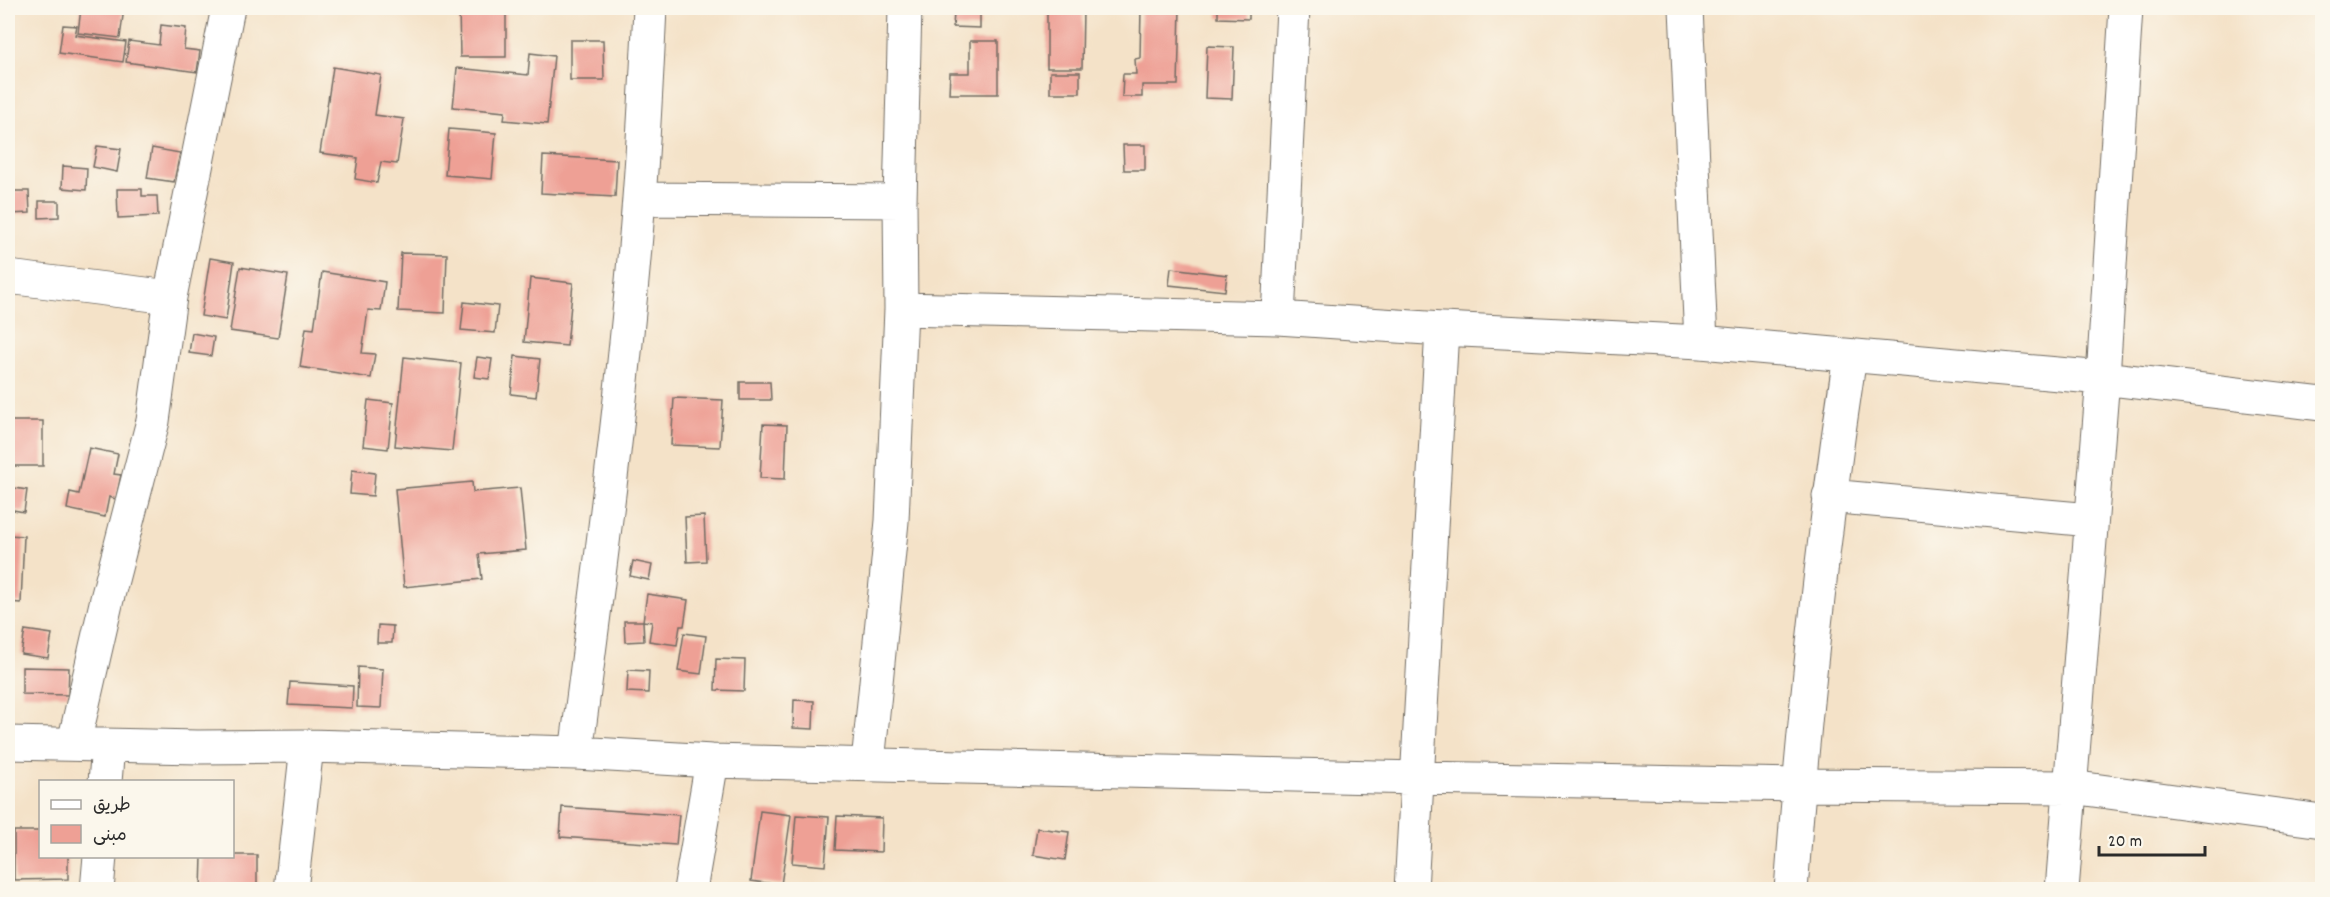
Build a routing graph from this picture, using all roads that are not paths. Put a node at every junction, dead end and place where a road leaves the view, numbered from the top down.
1 (228, 8) edge
2 (650, 8) edge
3 (905, 8) edge
4 (1293, 8) edge
5 (1686, 8) edge
6 (2126, 8) edge
7 (639, 199) junction
8 (900, 201) junction
9 (8, 278) edge
10 (170, 297) junction
11 (901, 309) junction
12 (1278, 318) junction
13 (1442, 329) junction
14 (1701, 342) junction
15 (1850, 356) junction
16 (2103, 378) junction
17 (2322, 404) edge
18 (1829, 495) junction
19 (2091, 520) junction
20 (8, 743) edge
21 (74, 743) junction
22 (108, 746) junction
23 (307, 746) junction
24 (576, 753) junction
25 (712, 760) junction
26 (868, 763) junction
27 (1418, 778) junction
28 (105, 780) edge
29 (1798, 785) junction
30 (2071, 787) junction
31 (2322, 821) edge
32 (100, 858) edge
33 (97, 890) edge
34 (291, 890) edge
35 (690, 890) edge
36 (1411, 890) edge
37 (1791, 890) edge
38 (2062, 890) edge

1 - 10 street
2 - 7 street
3 - 8 street
4 - 12 street
5 - 14 street
6 - 16 street
7 - 8 street
7 - 24 street
8 - 11 street
9 - 10 street
10 - 21 street
11 - 12 street
11 - 26 street
12 - 13 street
13 - 14 street
13 - 27 street
14 - 15 street
15 - 16 street
15 - 18 street
16 - 17 street
16 - 19 street
18 - 19 street
18 - 29 street
19 - 30 street
20 - 21 street
21 - 22 street
22 - 23 street
22 - 28 street
23 - 24 street
23 - 34 street
24 - 25 street
25 - 26 street
25 - 35 street
26 - 27 street
27 - 29 street
27 - 36 street
29 - 30 street
29 - 37 street
30 - 31 street
30 - 38 street
32 - 33 street

